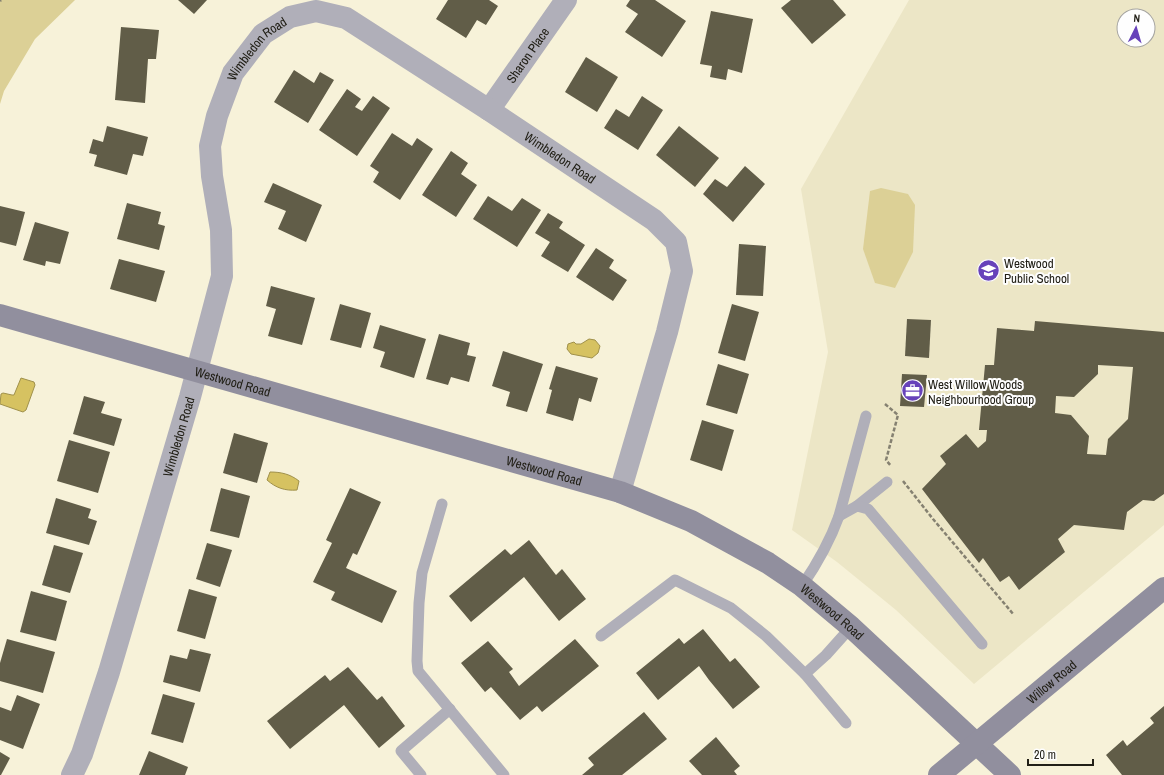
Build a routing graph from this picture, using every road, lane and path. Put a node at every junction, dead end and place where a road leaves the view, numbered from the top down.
1 (566, 0) edge
2 (489, 110) junction
3 (0, 315) edge
4 (197, 372) junction
5 (885, 404) dead end
6 (866, 416) dead end
7 (894, 470) dead end
8 (902, 480) dead end
9 (886, 482) dead end
10 (620, 492) junction
11 (442, 504) dead end
12 (857, 506) junction
13 (839, 516) junction
14 (802, 586) junction
15 (1164, 588) edge
16 (1014, 615) dead end
17 (852, 627) junction
18 (601, 636) dead end
19 (982, 644) dead end
20 (805, 674) junction
21 (450, 709) junction
22 (846, 723) dead end
23 (976, 744) junction
24 (72, 775) edge
25 (421, 775) edge
26 (504, 775) edge
27 (939, 775) edge
28 (1010, 775) edge

1 - 2 street, Sharon Place
2 - 4 street, Wimbledon Road
2 - 10 street, Wimbledon Road
3 - 4 street, Westwood Road
4 - 10 street, Westwood Road
4 - 24 street, Wimbledon Road
5 - 7 path
6 - 13 lane
8 - 16 path
9 - 12 lane
10 - 14 street, Westwood Road
11 - 21 lane
12 - 13 lane
12 - 19 lane
13 - 14 lane
14 - 17 street, Westwood Road
15 - 23 street, Willow Road
17 - 20 lane
17 - 23 street, Westwood Road
18 - 20 lane
20 - 22 lane
21 - 25 lane
21 - 26 lane
23 - 27 street, Willow Road
23 - 28 street, Westwood Road

